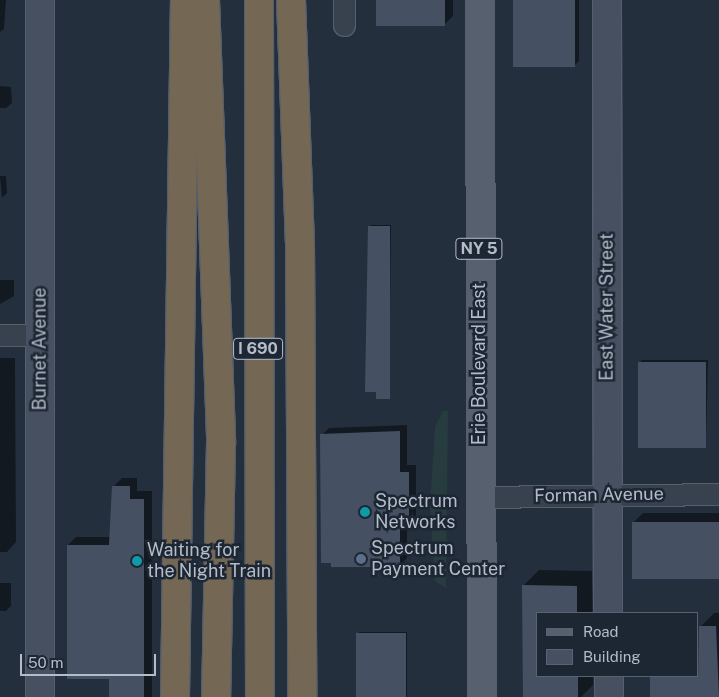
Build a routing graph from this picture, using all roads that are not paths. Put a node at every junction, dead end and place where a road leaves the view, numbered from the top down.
1 (40, 0) edge
2 (185, 0) edge
3 (205, 0) edge
4 (259, 0) edge
5 (290, 0) edge
6 (344, 0) edge
7 (480, 0) edge
8 (607, 0) edge
9 (344, 25) dead end
10 (0, 335) edge
11 (40, 335) junction
12 (719, 494) edge
13 (608, 495) junction
14 (479, 497) junction
15 (608, 612) edge
16 (609, 677) edge
17 (40, 697) edge
18 (175, 697) edge
19 (216, 697) edge
20 (260, 697) edge
21 (302, 697) edge
22 (482, 697) edge
23 (609, 697) edge

1 - 11 street, Burnet Avenue
2 - 18 highway
3 - 19 highway
4 - 20 highway, I 690
5 - 21 highway
6 - 9 street
7 - 14 main road, Erie Boulevard East / NY 5
8 - 13 street, East Water Street
10 - 11 street
11 - 17 street, Burnet Avenue
12 - 13 street, Forman Avenue
13 - 14 street, Forman Avenue
13 - 15 street, East Water Street
14 - 22 main road, Erie Boulevard East / NY 5
16 - 23 street

